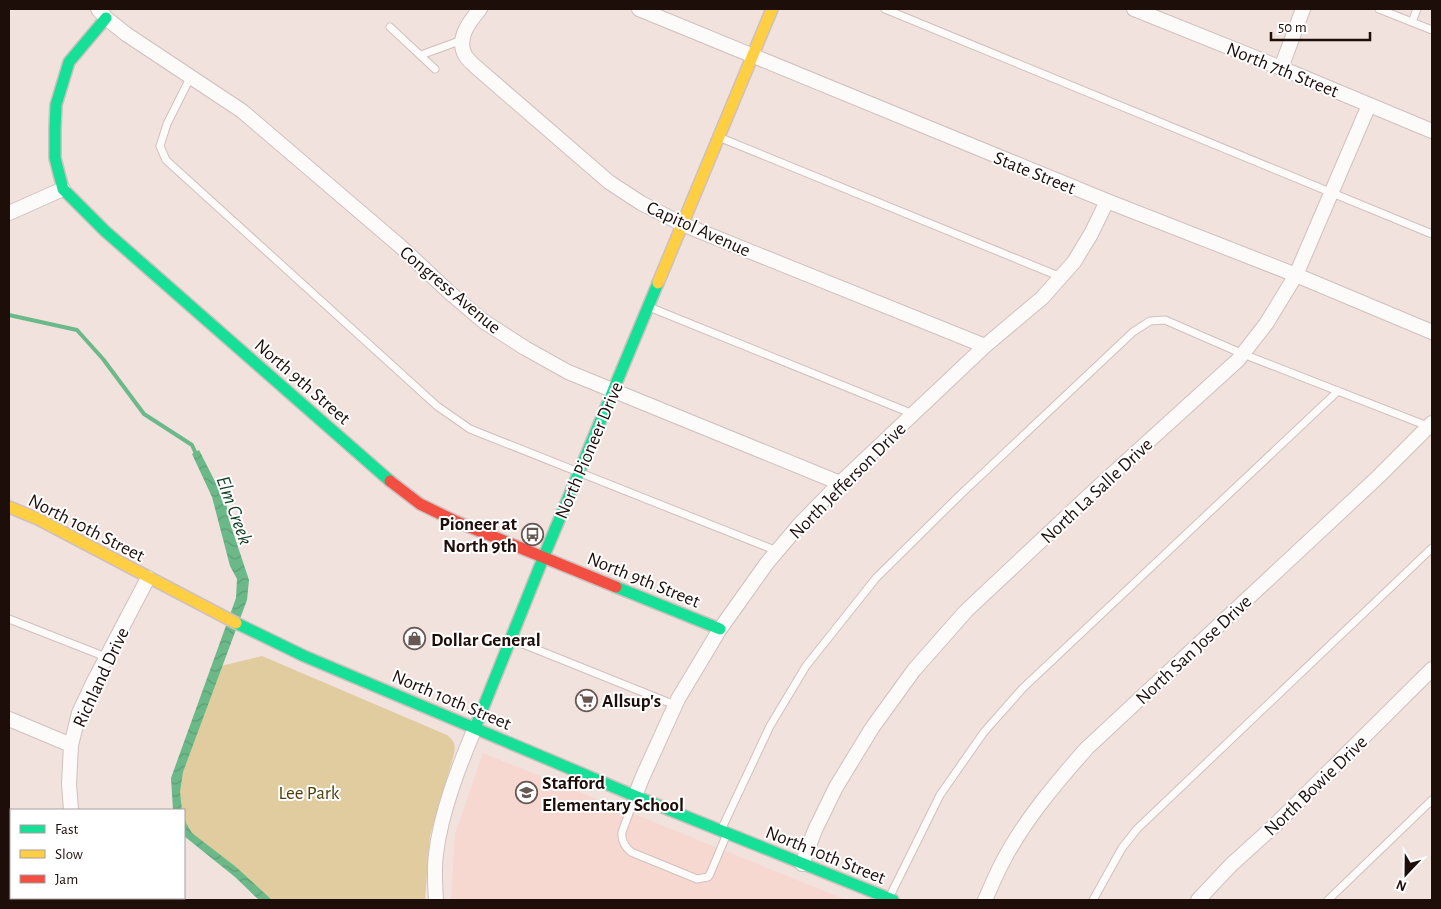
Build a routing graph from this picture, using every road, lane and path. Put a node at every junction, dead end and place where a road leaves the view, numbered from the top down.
1 (480, 9) edge
2 (640, 9) edge
3 (772, 9) edge
4 (885, 9) edge
5 (1134, 9) edge
6 (1303, 9) edge
7 (1379, 9) edge
8 (1416, 9) edge
9 (102, 14) edge
10 (1412, 22) junction
11 (390, 28) dead end
12 (1432, 30) edge
13 (462, 40) junction
14 (421, 55) junction
15 (753, 55) junction
16 (1281, 68) junction
17 (435, 69) dead end
18 (191, 76) junction
19 (1369, 105) junction
20 (1432, 131) edge
21 (719, 137) junction
22 (63, 189) junction
23 (1331, 193) junction
24 (1107, 201) junction
25 (9, 213) edge
26 (682, 224) junction
27 (1432, 234) edge
28 (1296, 275) junction
29 (1061, 277) junction
30 (648, 306) junction
31 (1432, 332) edge
32 (985, 346) junction
33 (1243, 354) junction
34 (613, 391) junction
35 (1338, 391) junction
36 (913, 414) junction
37 (1431, 426) edge
38 (579, 473) junction
39 (840, 483) junction
40 (9, 507) edge
41 (1432, 548) edge
42 (777, 552) junction
43 (544, 556) junction
44 (148, 578) junction
45 (9, 618) edge
46 (720, 628) junction
47 (512, 640) junction
48 (106, 658) junction
49 (1432, 669) edge
50 (676, 705) junction
51 (9, 719) edge
52 (476, 728) junction
53 (71, 745) junction
54 (636, 796) junction
55 (1432, 800) edge
56 (71, 809) edge
57 (724, 832) junction
58 (802, 864) junction
59 (436, 900) edge
60 (891, 900) edge
61 (985, 900) edge
62 (1093, 900) edge
63 (1198, 900) edge
64 (1328, 900) edge

1 - 13 street
2 - 15 street, State Street
3 - 15 street, North Pioneer Drive
4 - 23 lane
5 - 16 street, North 7th Street
6 - 16 street
7 - 10 lane
8 - 10 lane
9 - 18 street, Congress Avenue
9 - 22 street
10 - 12 lane
11 - 14 lane
13 - 14 lane
13 - 26 street, Capitol Avenue
14 - 17 lane
15 - 21 street, North Pioneer Drive
15 - 24 street, State Street
16 - 19 street, North 7th Street
18 - 34 street, Congress Avenue
18 - 38 lane
19 - 20 street, North 7th Street
19 - 23 street, North La Salle Drive
21 - 26 street, North Pioneer Drive
21 - 29 lane
22 - 25 street
22 - 43 street, North 9th Street
23 - 27 lane
23 - 28 street, North La Salle Drive
24 - 28 street, State Street
24 - 29 street, North Jefferson Drive
26 - 30 street, North Pioneer Drive
26 - 32 street, Capitol Avenue
28 - 31 street, State Street
28 - 33 street, North La Salle Drive
29 - 32 street, North Jefferson Drive
30 - 34 street, North Pioneer Drive
30 - 36 lane
32 - 36 street, North Jefferson Drive
33 - 35 lane
33 - 57 lane
33 - 58 street, North La Salle Drive
34 - 38 street, North Pioneer Drive
34 - 39 street, Congress Avenue
35 - 37 lane
35 - 60 lane
36 - 39 street, North Jefferson Drive
37 - 61 street, North San Jose Drive
38 - 42 lane
38 - 43 street, North Pioneer Drive
39 - 42 street, North Jefferson Drive
40 - 44 street, North 10th Street
41 - 62 lane
42 - 46 street, North Jefferson Drive
43 - 46 street, North 9th Street
43 - 47 street, North Pioneer Drive
44 - 48 street, Richland Drive
44 - 52 street, North 10th Street
45 - 48 lane
46 - 50 street, North Jefferson Drive
47 - 50 lane
47 - 52 street, North Pioneer Drive
48 - 53 street, Richland Drive
49 - 63 street, North Bowie Drive
50 - 54 street, North Jefferson Drive
51 - 53 street
52 - 54 street, North 10th Street
52 - 59 street, North Pioneer Drive
53 - 56 street, Richland Drive
54 - 57 street, North 10th Street
54 - 57 lane
55 - 64 lane
57 - 58 street, North 10th Street
58 - 60 street, North 10th Street

